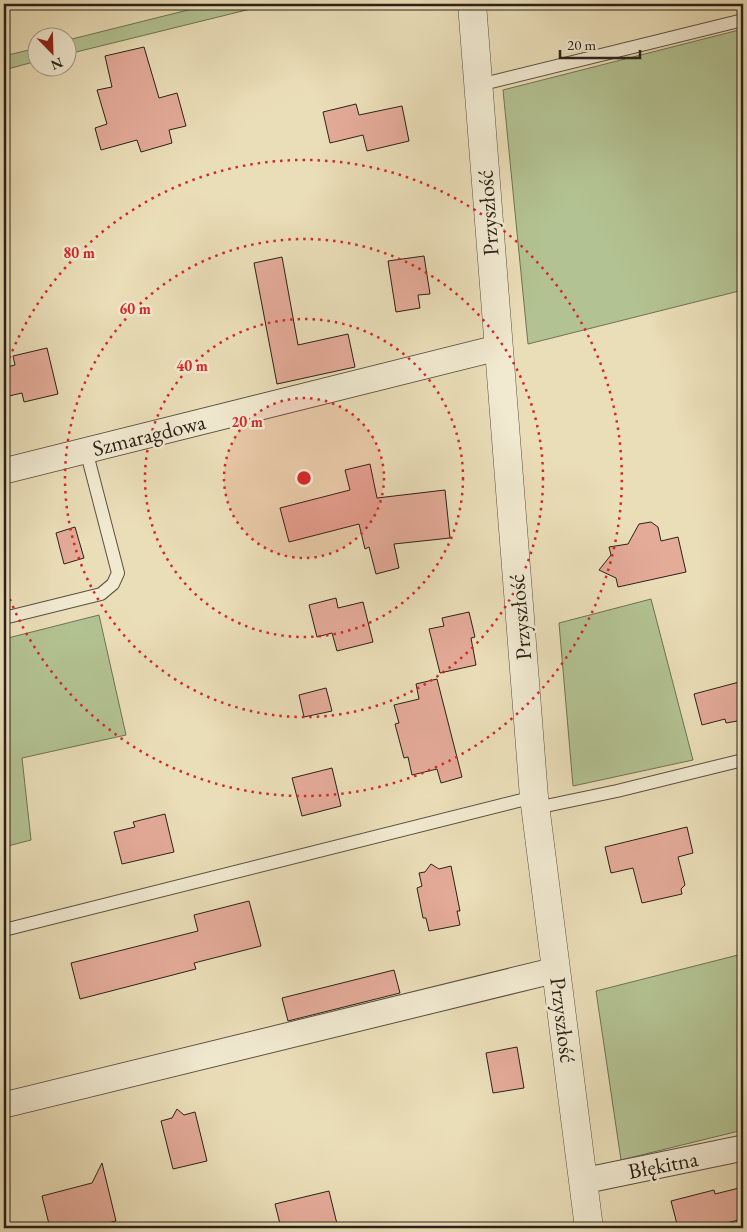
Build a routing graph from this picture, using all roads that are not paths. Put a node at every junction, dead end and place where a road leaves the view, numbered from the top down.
1 (472, 4) edge
2 (743, 20) edge
3 (479, 85) junction
4 (498, 348) junction
5 (86, 450) junction
6 (4, 471) edge
7 (4, 618) edge
8 (743, 760) edge
9 (535, 802) junction
10 (4, 930) edge
11 (556, 970) junction
12 (4, 1105) edge
13 (743, 1148) edge
14 (583, 1181) junction
15 (589, 1228) edge

1 - 3 street, Przyszłość
2 - 3 lane
3 - 4 street, Przyszłość
4 - 5 street, Szmaragdowa
4 - 9 street, Przyszłość
5 - 6 street, Szmaragdowa
5 - 7 lane
8 - 9 lane
9 - 10 lane
9 - 11 street, Przyszłość
11 - 12 street
11 - 14 street, Przyszłość
13 - 14 street, Błękitna
14 - 15 street, Przyszłość

